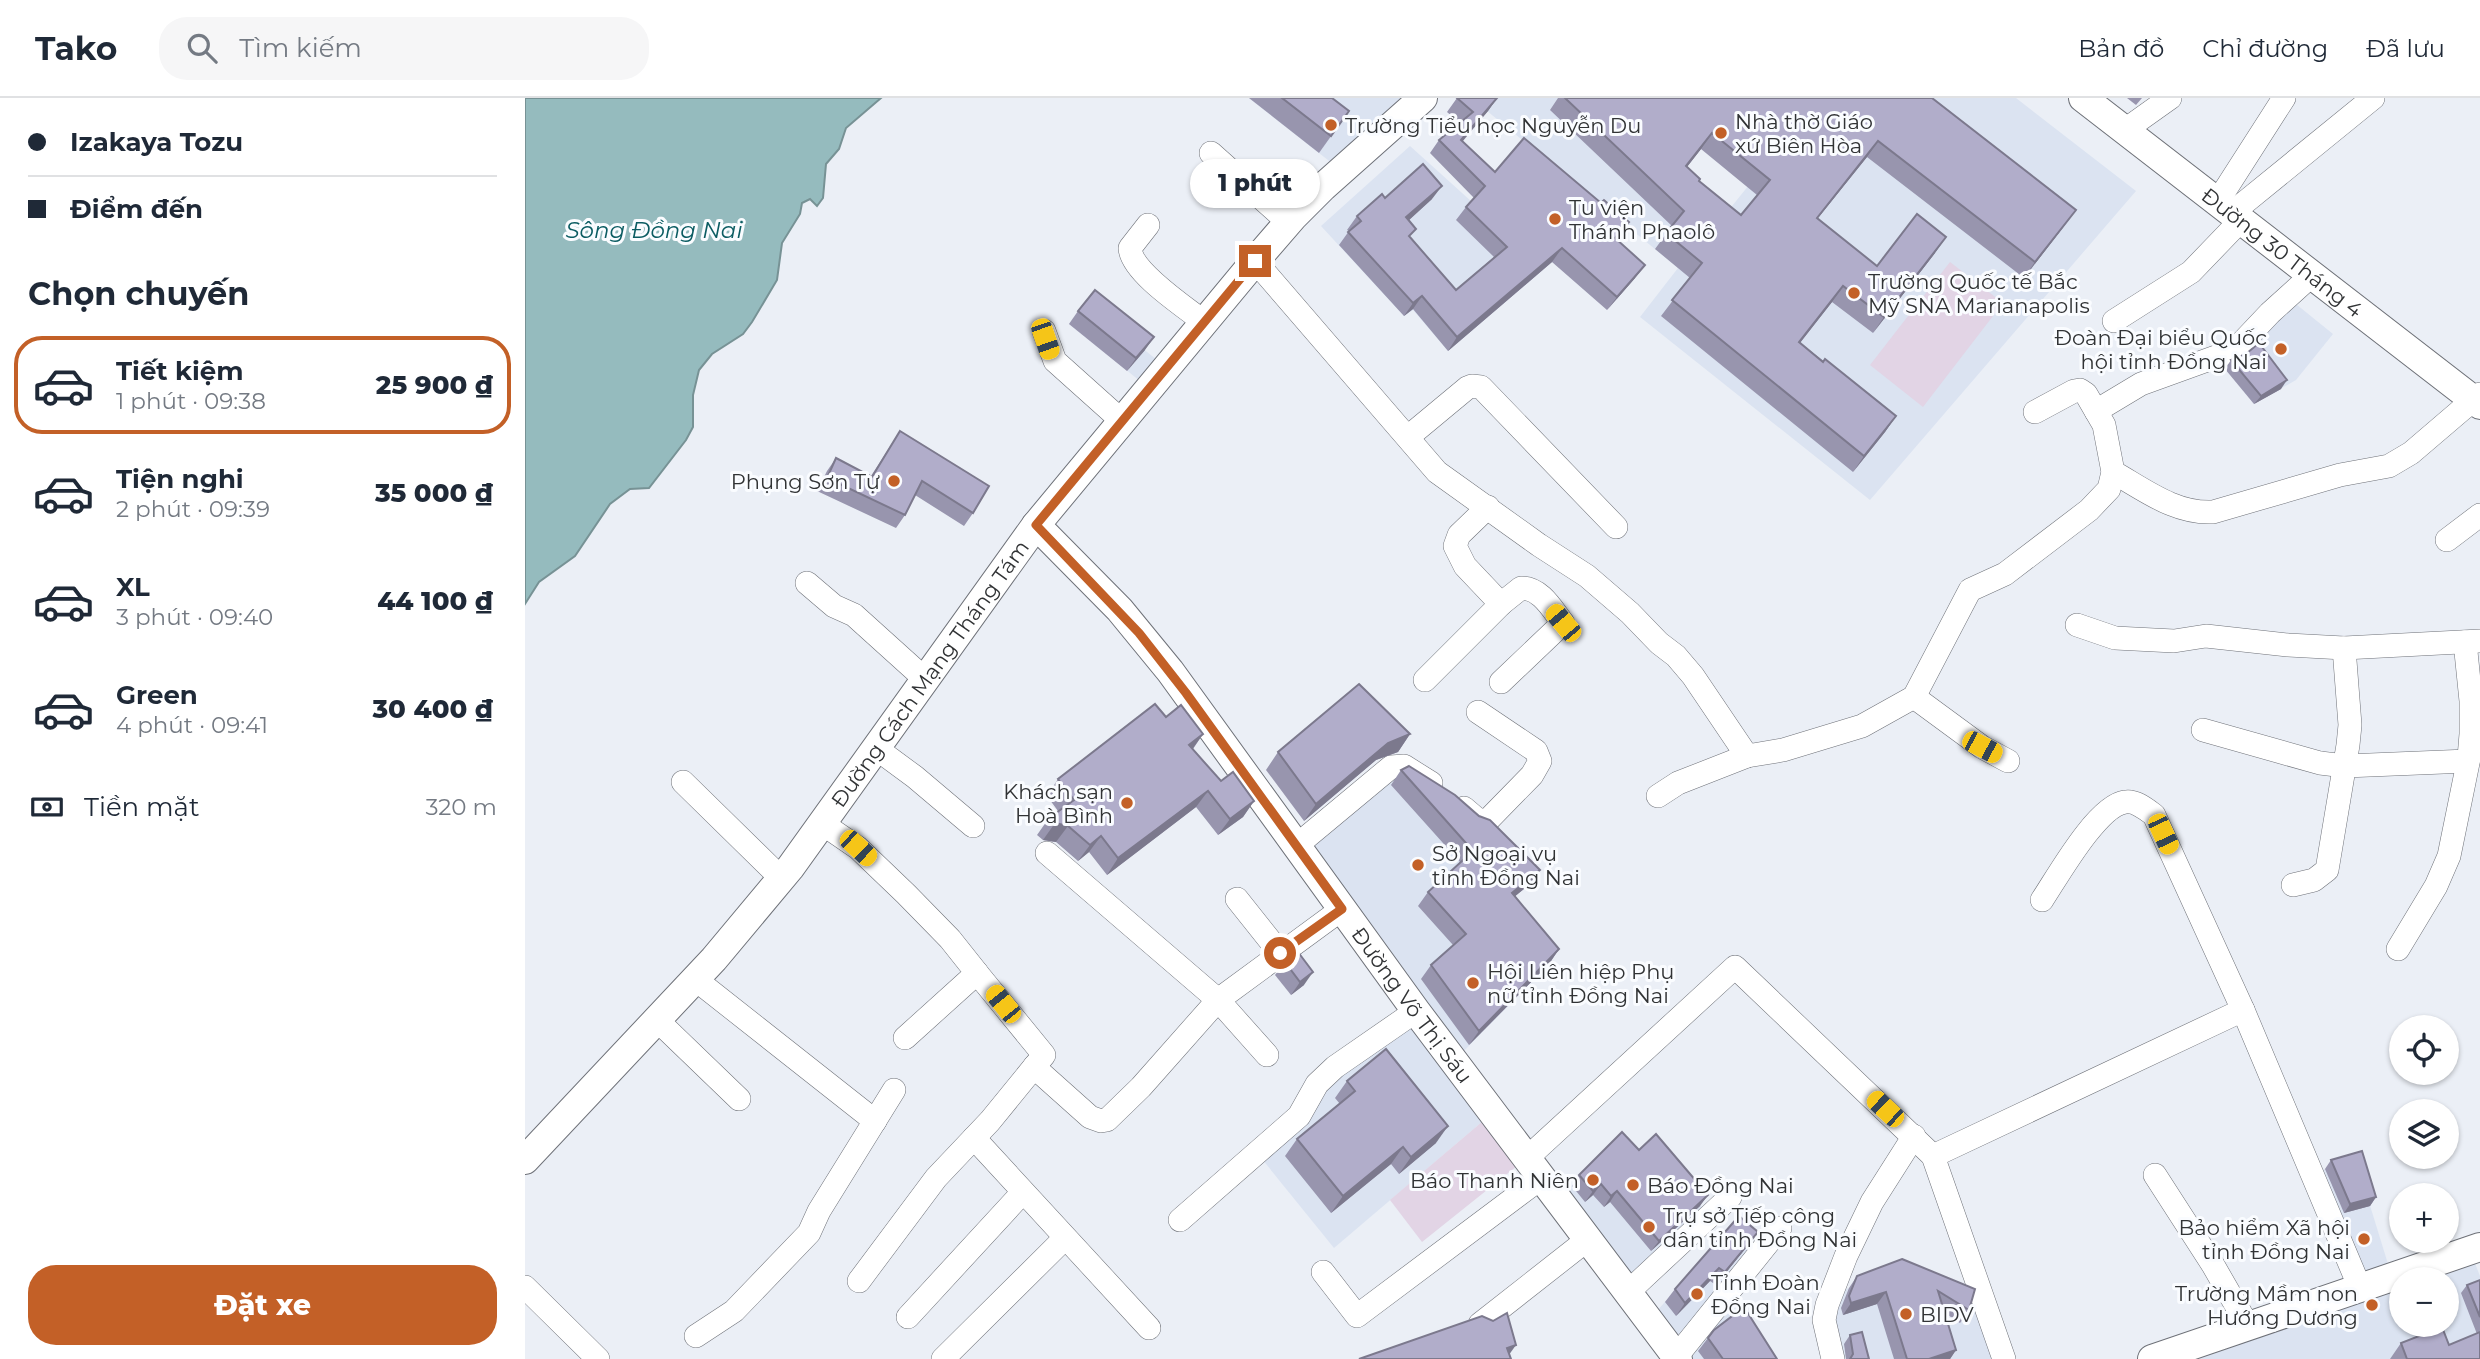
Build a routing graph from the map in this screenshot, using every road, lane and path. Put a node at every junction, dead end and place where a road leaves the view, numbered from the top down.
1 (1423, 98) edge
2 (2083, 98) edge
3 (2170, 98) edge
4 (2284, 98) edge
5 (2373, 98) edge
6 (2125, 130) junction
7 (1211, 153) dead end
8 (2231, 211) junction
9 (1288, 222) junction
10 (1148, 225) dead end
11 (1255, 261) junction
12 (2312, 274) junction
13 (2114, 321) dead end
14 (1203, 322) junction
15 (1044, 331) dead end
16 (2478, 400) edge
17 (2096, 411) junction
18 (2035, 412) dead end
19 (1122, 421) junction
20 (1408, 437) junction
21 (2113, 472) junction
22 (1488, 507) junction
23 (2480, 516) edge
24 (1036, 525) junction
25 (1616, 527) dead end
26 (2447, 540) dead end
27 (807, 583) dead end
28 (1501, 604) junction
29 (2077, 625) dead end
30 (2472, 641) edge
31 (2344, 648) junction
32 (926, 680) junction
33 (1425, 680) dead end
34 (1501, 682) dead end
35 (1914, 697) junction
36 (1478, 712) dead end
37 (2203, 730) dead end
38 (877, 749) junction
39 (1747, 756) junction
40 (2008, 761) dead end
41 (2468, 761) junction
42 (2345, 766) junction
43 (683, 782) dead end
44 (1658, 796) dead end
45 (823, 824) junction
46 (973, 826) dead end
47 (1296, 846) junction
48 (1047, 853) dead end
49 (781, 878) junction
50 (2293, 884) dead end
51 (1237, 899) dead end
52 (2042, 900) dead end
53 (1342, 909) junction
54 (2398, 949) dead end
55 (1280, 953) junction
56 (978, 973) junction
57 (695, 979) junction
58 (1218, 1000) junction
59 (2243, 1010) junction
60 (1416, 1011) junction
61 (657, 1020) junction
62 (905, 1038) dead end
63 (1267, 1055) dead end
64 (1034, 1068) junction
65 (894, 1090) dead end
66 (739, 1099) dead end
67 (875, 1121) junction
68 (1914, 1136) junction
69 (974, 1138) junction
70 (1933, 1156) junction
71 (525, 1160) edge
72 (1533, 1169) junction
73 (2155, 1175) dead end
74 (1023, 1192) junction
75 (1730, 1198) dead end
76 (1180, 1220) dead end
77 (1780, 1228) dead end
78 (1065, 1238) junction
79 (1587, 1240) junction
80 (2478, 1253) edge
81 (1323, 1272) dead end
82 (859, 1281) dead end
83 (525, 1287) edge
84 (2360, 1288) junction
85 (1627, 1293) junction
86 (908, 1317) dead end
87 (1480, 1324) edge
88 (2248, 1326) junction
89 (1149, 1328) dead end
90 (696, 1336) dead end
91 (1677, 1358) edge
92 (599, 1359) edge
93 (943, 1359) edge
94 (1833, 1359) edge
95 (2004, 1359) edge
96 (2152, 1359) edge

1 - 9 main road, Đường Cách Mạng Tháng Tám
2 - 6 main road, Đường 30 Tháng 4
3 - 6 street
4 - 8 street
5 - 8 street
6 - 8 main road, Đường 30 Tháng 4
7 - 9 street
8 - 12 main road, Đường 30 Tháng 4
8 - 13 street
9 - 11 main road, Đường Cách Mạng Tháng Tám
10 - 14 street
11 - 14 main road, Đường Cách Mạng Tháng Tám
11 - 20 street
12 - 16 main road, Đường 30 Tháng 4
12 - 17 street
14 - 19 main road, Đường Cách Mạng Tháng Tám
15 - 19 street
16 - 21 street
17 - 18 street
17 - 21 street
19 - 24 main road, Đường Cách Mạng Tháng Tám
20 - 22 street
20 - 25 street
21 - 35 street
22 - 28 street
22 - 39 street
23 - 26 street
24 - 32 main road, Đường Cách Mạng Tháng Tám
24 - 47 main road, Đường Võ Thị Sáu
27 - 32 street
28 - 33 street
28 - 34 street
29 - 31 street
30 - 31 street
30 - 41 street
31 - 42 street
32 - 38 main road, Đường Cách Mạng Tháng Tám
35 - 39 street
35 - 40 street
36 - 47 street
37 - 42 street
38 - 45 main road, Đường Cách Mạng Tháng Tám
38 - 46 street
39 - 44 street
41 - 42 street
41 - 54 street
42 - 50 street
43 - 49 street
45 - 49 main road, Đường Cách Mạng Tháng Tám
45 - 56 street
47 - 53 main road, Đường Võ Thị Sáu
48 - 58 street
49 - 57 main road, Đường Cách Mạng Tháng Tám
51 - 55 street
52 - 59 street
53 - 55 street
53 - 60 main road, Đường Võ Thị Sáu
55 - 58 street
56 - 62 street
56 - 64 street
57 - 61 main road, Đường Cách Mạng Tháng Tám
57 - 67 street
58 - 63 street
58 - 64 street
59 - 70 street
59 - 84 street
60 - 72 main road, Đường Võ Thị Sáu
60 - 76 street
61 - 66 street
61 - 71 main road, Đường Cách Mạng Tháng Tám
64 - 69 street
65 - 67 street
67 - 90 street
68 - 70 street
68 - 72 street
68 - 94 street
69 - 74 street
69 - 82 street
70 - 95 street
72 - 79 main road, Đường Võ Thị Sáu
72 - 81 street
73 - 88 street
74 - 78 street
74 - 86 street
75 - 85 street
77 - 91 street
78 - 89 street
78 - 93 street
79 - 85 main road, Đường Võ Thị Sáu
79 - 87 street
80 - 84 main road
83 - 92 street
84 - 88 main road
85 - 91 main road, Đường Võ Thị Sáu
88 - 96 main road

